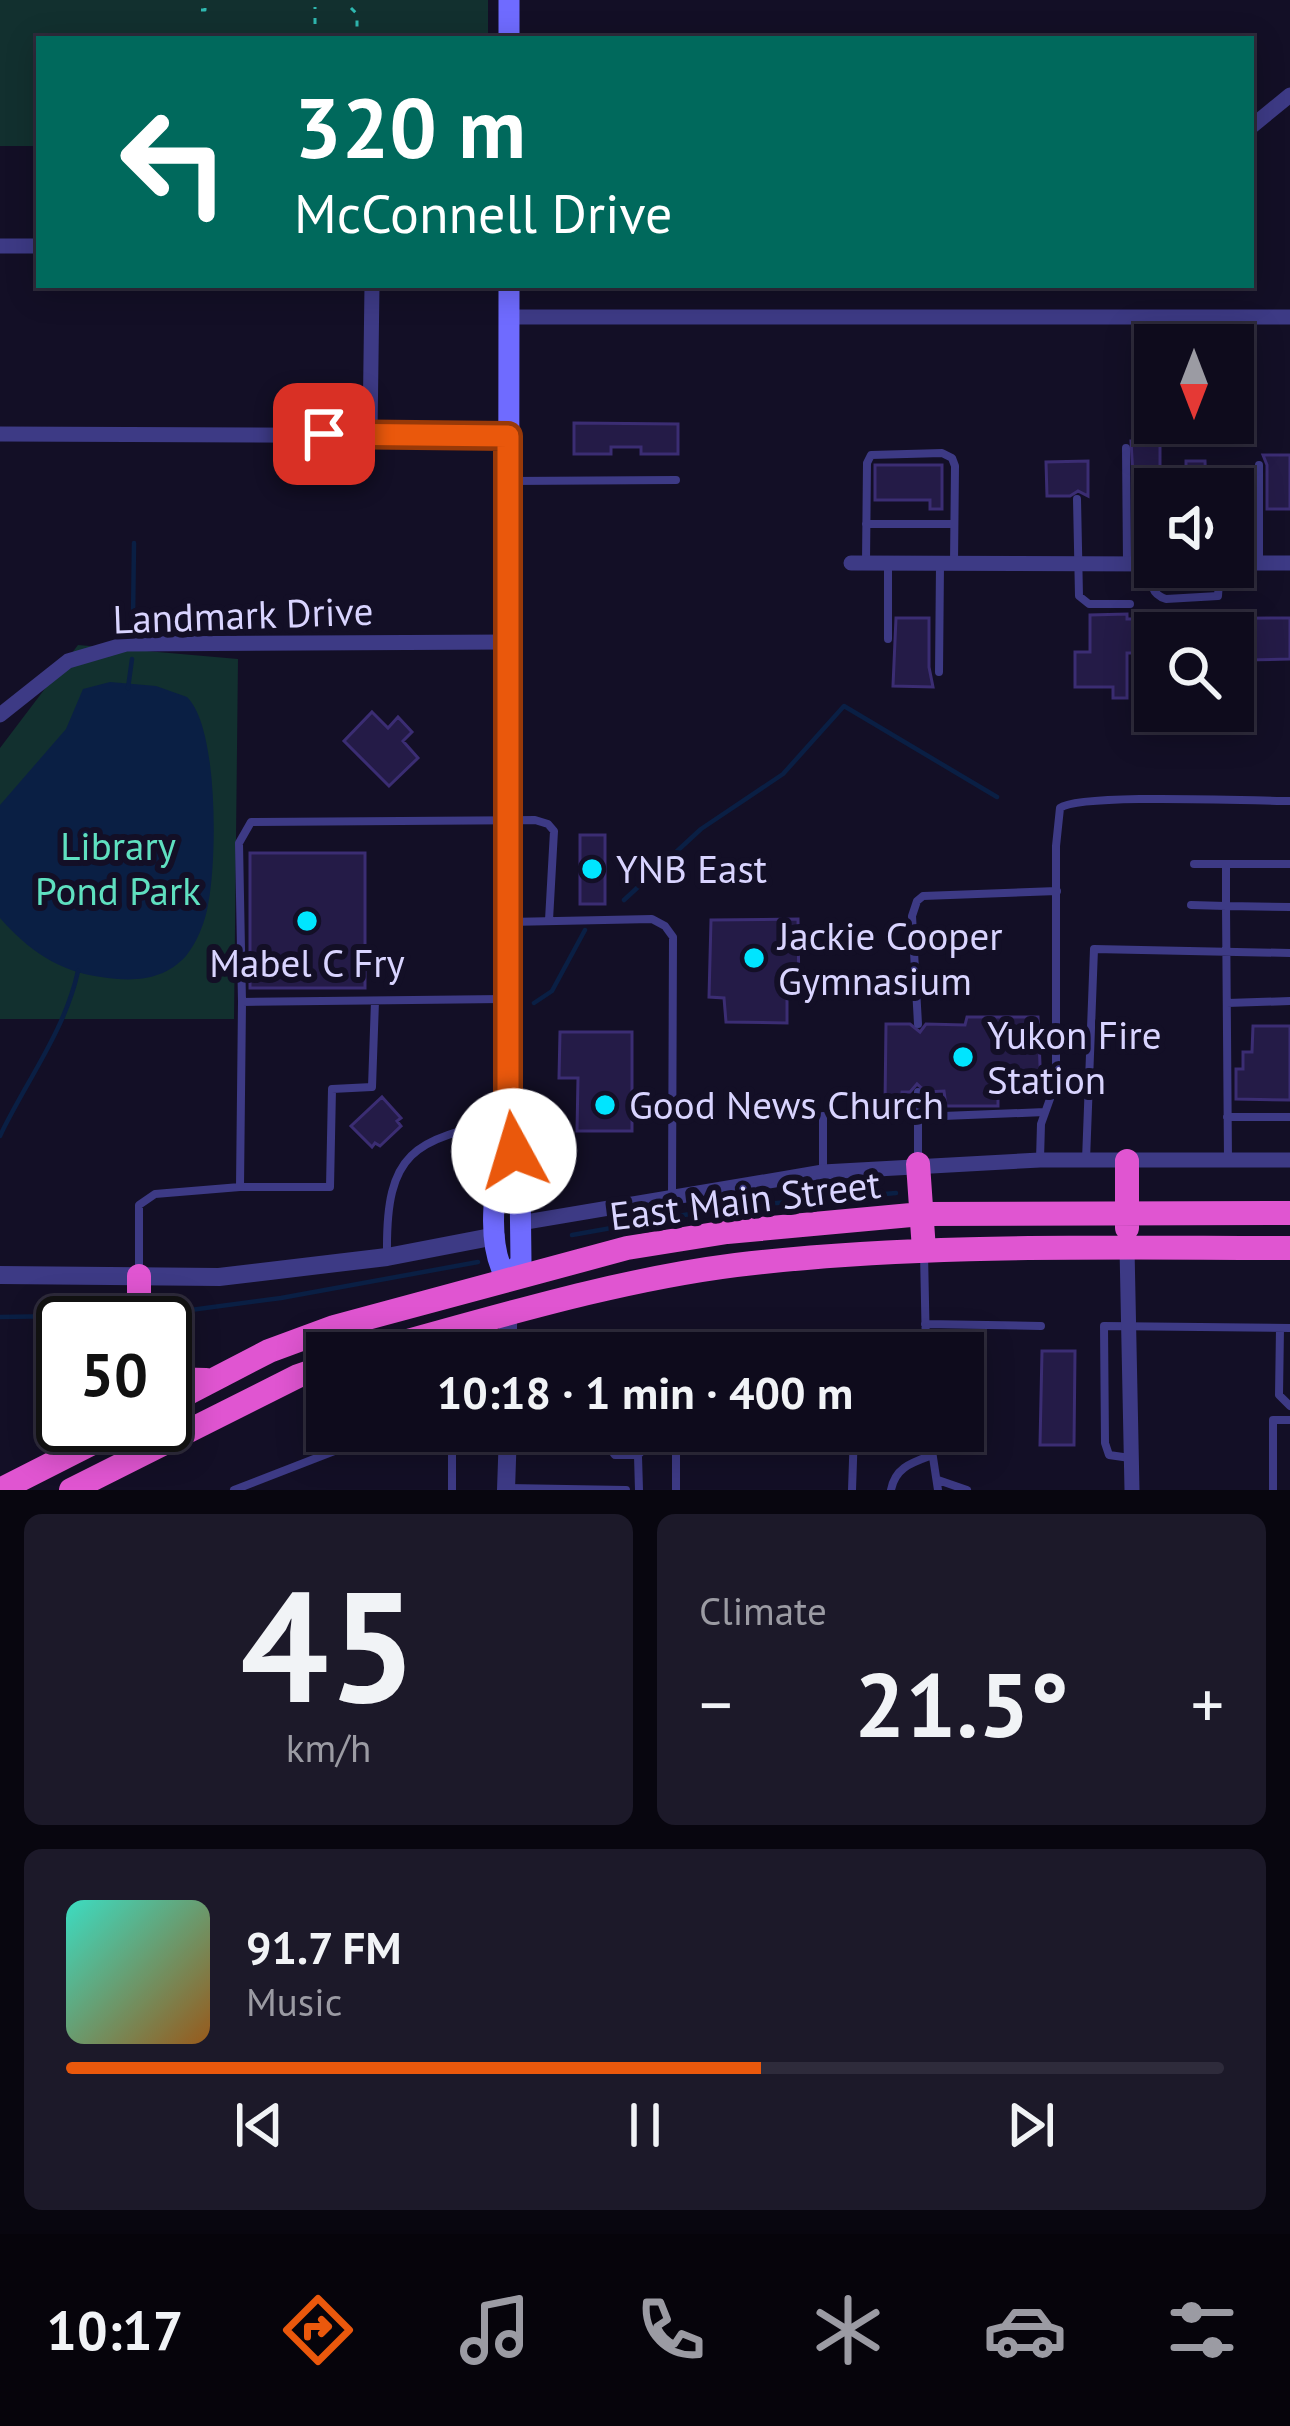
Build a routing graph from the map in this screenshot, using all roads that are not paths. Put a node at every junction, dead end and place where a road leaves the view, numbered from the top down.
1 (509, 0) edge
2 (509, 36) edge
3 (1290, 95) edge
4 (1254, 125) edge
5 (0, 245) edge
6 (36, 246) edge
7 (372, 288) edge
8 (508, 288) edge
9 (508, 317) junction
10 (1290, 317) edge
11 (0, 434) edge
12 (370, 434) junction
13 (508, 436) junction
14 (1126, 448) dead end
15 (1259, 465) dead end
16 (676, 480) dead end
17 (508, 481) junction
18 (1077, 499) dead end
19 (866, 524) junction
20 (954, 524) junction
21 (858, 563) joint
22 (888, 563) junction
23 (947, 563) junction
24 (1254, 563) edge
25 (1259, 563) junction
26 (1290, 563) edge
27 (1078, 564) junction
28 (1127, 564) junction
29 (1134, 564) edge
30 (1153, 588) edge
31 (1219, 588) edge
32 (1130, 604) dead end
33 (889, 639) dead end
34 (508, 642) junction
35 (939, 672) dead end
36 (0, 715) edge
37 (1290, 801) edge
38 (508, 821) junction
39 (1194, 864) dead end
40 (1226, 864) junction
41 (1290, 864) edge
42 (1057, 891) junction
43 (1191, 905) dead end
44 (1226, 906) junction
45 (1290, 907) edge
46 (549, 920) junction
47 (508, 922) junction
48 (1226, 952) junction
49 (1290, 953) edge
50 (508, 999) junction
51 (375, 1000) junction
52 (242, 1001) junction
53 (1290, 1001) edge
54 (1227, 1003) junction
55 (918, 1024) dead end
56 (918, 1092) dead end
57 (1045, 1112) junction
58 (823, 1116) dead end
59 (918, 1117) junction
60 (1227, 1117) junction
61 (1290, 1117) edge
62 (508, 1120) junction
63 (1040, 1160) junction
64 (1228, 1160) junction
65 (1290, 1160) edge
66 (1086, 1161) junction
67 (1127, 1161) junction
68 (918, 1164) junction
69 (823, 1172) junction
70 (240, 1187) junction
71 (672, 1195) junction
72 (1290, 1213) edge
73 (922, 1214) junction
74 (1127, 1214) junction
75 (520, 1223) junction
76 (496, 1236) junction
77 (1127, 1248) junction
78 (1290, 1248) edge
79 (924, 1250) junction
80 (387, 1257) junction
81 (0, 1275) edge
82 (139, 1276) junction
83 (507, 1279) junction
84 (139, 1296) edge
85 (508, 1314) junction
86 (925, 1324) junction
87 (965, 1325) junction
88 (1041, 1325) dead end
89 (1128, 1326) junction
90 (1285, 1328) edge
91 (442, 1332) edge
92 (508, 1332) edge
93 (925, 1332) edge
94 (965, 1332) edge
95 (306, 1375) edge
96 (192, 1379) edge
97 (214, 1379) junction
98 (192, 1391) edge
99 (1290, 1406) edge
100 (1290, 1420) edge
101 (79, 1452) edge
102 (122, 1452) edge
103 (332, 1452) edge
104 (452, 1452) edge
105 (507, 1452) edge
106 (613, 1452) edge
107 (641, 1452) edge
108 (676, 1452) edge
109 (853, 1452) edge
110 (930, 1452) edge
111 (638, 1455) junction
112 (930, 1456) junction
113 (1132, 1459) junction
114 (99, 1476) junction
115 (938, 1485) edge
116 (506, 1489) edge
117 (597, 1489) edge
118 (612, 1489) edge
119 (0, 1490) edge
120 (71, 1490) edge
121 (234, 1490) edge
122 (452, 1490) edge
123 (626, 1490) edge
124 (639, 1490) edge
125 (676, 1490) edge
126 (852, 1490) edge
127 (891, 1490) edge
128 (967, 1490) edge
129 (1132, 1490) edge
130 (1273, 1490) edge

1 - 2 main road
3 - 4 street
5 - 6 street
7 - 12 street
8 - 9 main road
9 - 10 street
9 - 13 main road
11 - 12 street
12 - 13 street
13 - 17 main road
14 - 28 lane
15 - 25 lane
16 - 17 lane
17 - 34 main road
18 - 27 lane
19 - 20 lane
19 - 20 lane
19 - 21 lane
20 - 23 lane
21 - 22 street
22 - 23 street
22 - 33 lane
23 - 27 street
23 - 35 lane
24 - 25 street
25 - 26 street
27 - 28 street
27 - 32 lane
28 - 29 street
30 - 31 lane
34 - 36 street, Landmark Drive
34 - 38 main road
37 - 42 lane
38 - 46 lane
38 - 47 main road
38 - 52 lane
39 - 40 lane
40 - 41 lane
40 - 44 lane
42 - 55 lane
42 - 57 lane
43 - 44 lane
44 - 45 lane
44 - 48 lane
46 - 47 lane
46 - 71 lane
47 - 50 main road
48 - 49 lane
48 - 54 lane
48 - 66 lane
50 - 51 lane
50 - 62 main road
51 - 52 lane
51 - 70 lane
52 - 70 lane
53 - 54 lane
54 - 60 lane
56 - 59 lane
57 - 59 lane
57 - 63 lane
58 - 69 lane
59 - 68 lane
60 - 61 lane
60 - 64 lane
62 - 75 main road
62 - 76 main road
62 - 80 lane
63 - 66 street, East Main Street
63 - 68 street, East Main Street
64 - 65 street, East Main Street
64 - 67 street, East Main Street
66 - 67 street, East Main Street
67 - 74 highway
68 - 69 street, East Main Street
68 - 73 highway
69 - 71 street, East Main Street
70 - 82 lane
71 - 75 street, East Main Street
72 - 74 highway, East Main Street
73 - 74 highway, East Main Street
73 - 79 highway
73 - 83 highway, East Main Street
74 - 77 highway
75 - 83 main road
76 - 80 street
76 - 83 main road
77 - 78 highway, East Main Street
77 - 79 highway, East Main Street
77 - 89 street
79 - 85 highway, East Main Street
79 - 86 lane
80 - 82 street
81 - 82 street
82 - 84 highway
83 - 85 highway
83 - 97 highway, East Main Street
85 - 91 highway, East Main Street
85 - 92 street
86 - 87 lane
86 - 93 lane
87 - 88 lane
87 - 94 lane
89 - 90 lane
89 - 113 street
89 - 113 lane
90 - 99 lane
95 - 114 highway
96 - 97 highway
97 - 98 highway, East Main Street
100 - 130 lane
101 - 119 highway
102 - 114 highway
103 - 121 lane
104 - 122 lane
105 - 116 street
106 - 111 lane
107 - 111 lane
108 - 125 lane
109 - 126 lane
110 - 112 lane
111 - 124 lane
112 - 115 lane
112 - 127 lane
113 - 129 street
114 - 120 highway
115 - 128 lane
116 - 117 lane
117 - 118 lane
118 - 123 lane

